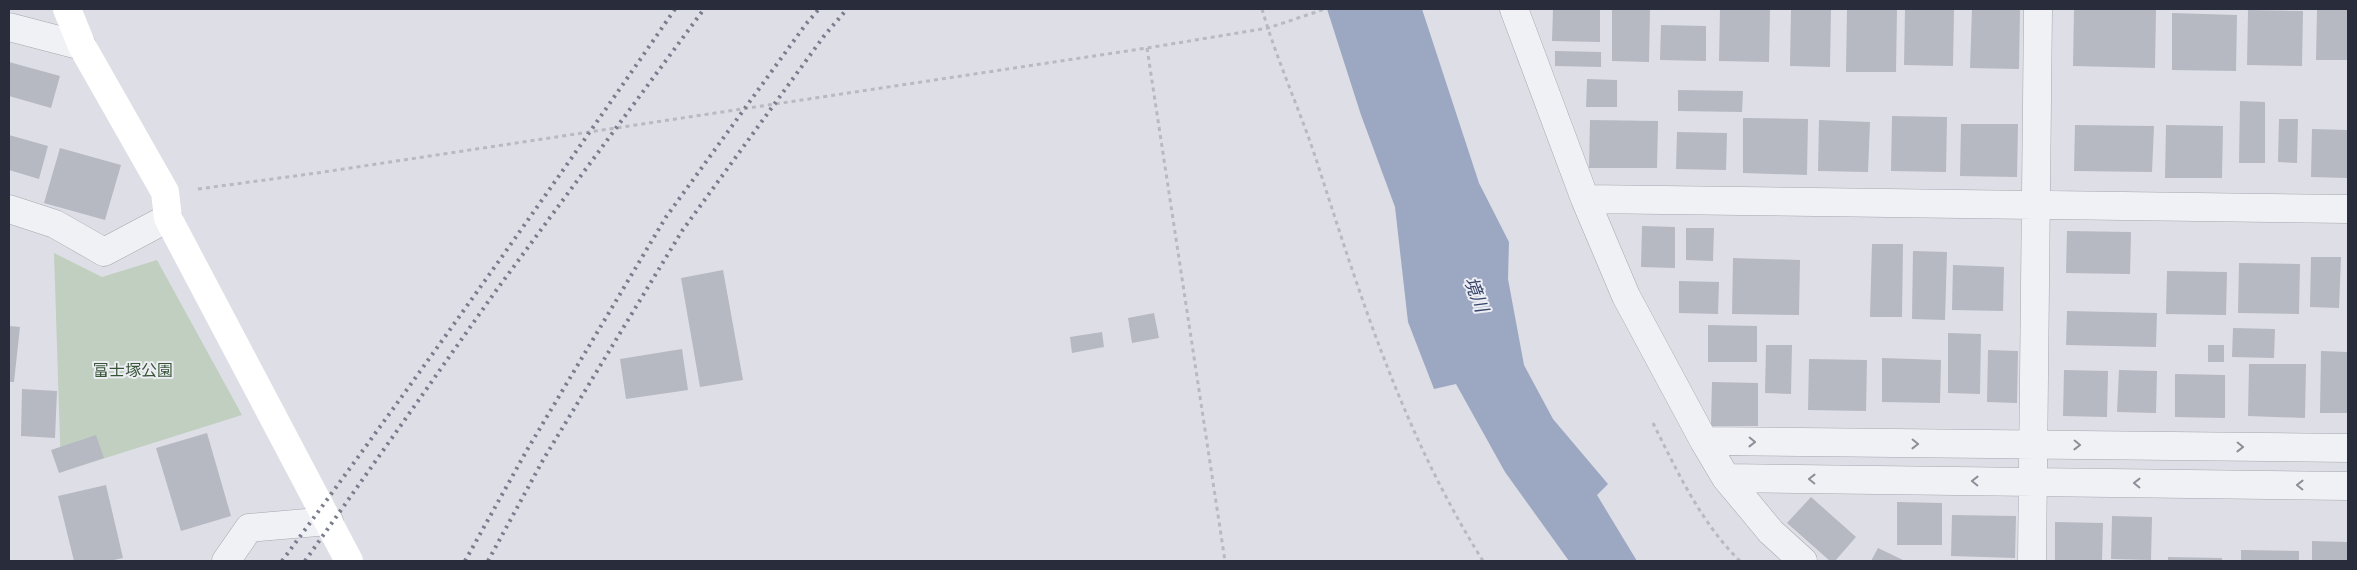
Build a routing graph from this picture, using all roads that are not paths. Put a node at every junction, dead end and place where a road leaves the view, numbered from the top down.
1 (67, 9) edge
2 (1514, 9) edge
3 (2038, 9) edge
4 (9, 26) edge
5 (82, 46) junction
6 (1585, 199) junction
7 (2036, 204) junction
8 (166, 205) junction
9 (9, 208) edge
10 (2348, 209) edge
11 (1704, 441) junction
12 (2033, 445) junction
13 (2348, 448) edge
14 (1726, 478) junction
15 (2033, 482) junction
16 (2348, 486) edge
17 (329, 521) junction
18 (226, 561) edge
19 (349, 561) edge
20 (1803, 561) edge
21 (2032, 561) edge

1 - 5 street
2 - 6 street
3 - 7 street
4 - 5 street
5 - 8 street
6 - 7 street
6 - 11 street
7 - 10 street
7 - 12 street
8 - 9 street
8 - 17 street
11 -> 12 street
11 - 14 street
12 -> 13 street
12 - 15 street
15 -> 14 street
14 - 20 street
16 -> 15 street
15 - 21 street
17 - 18 street
17 - 19 street

